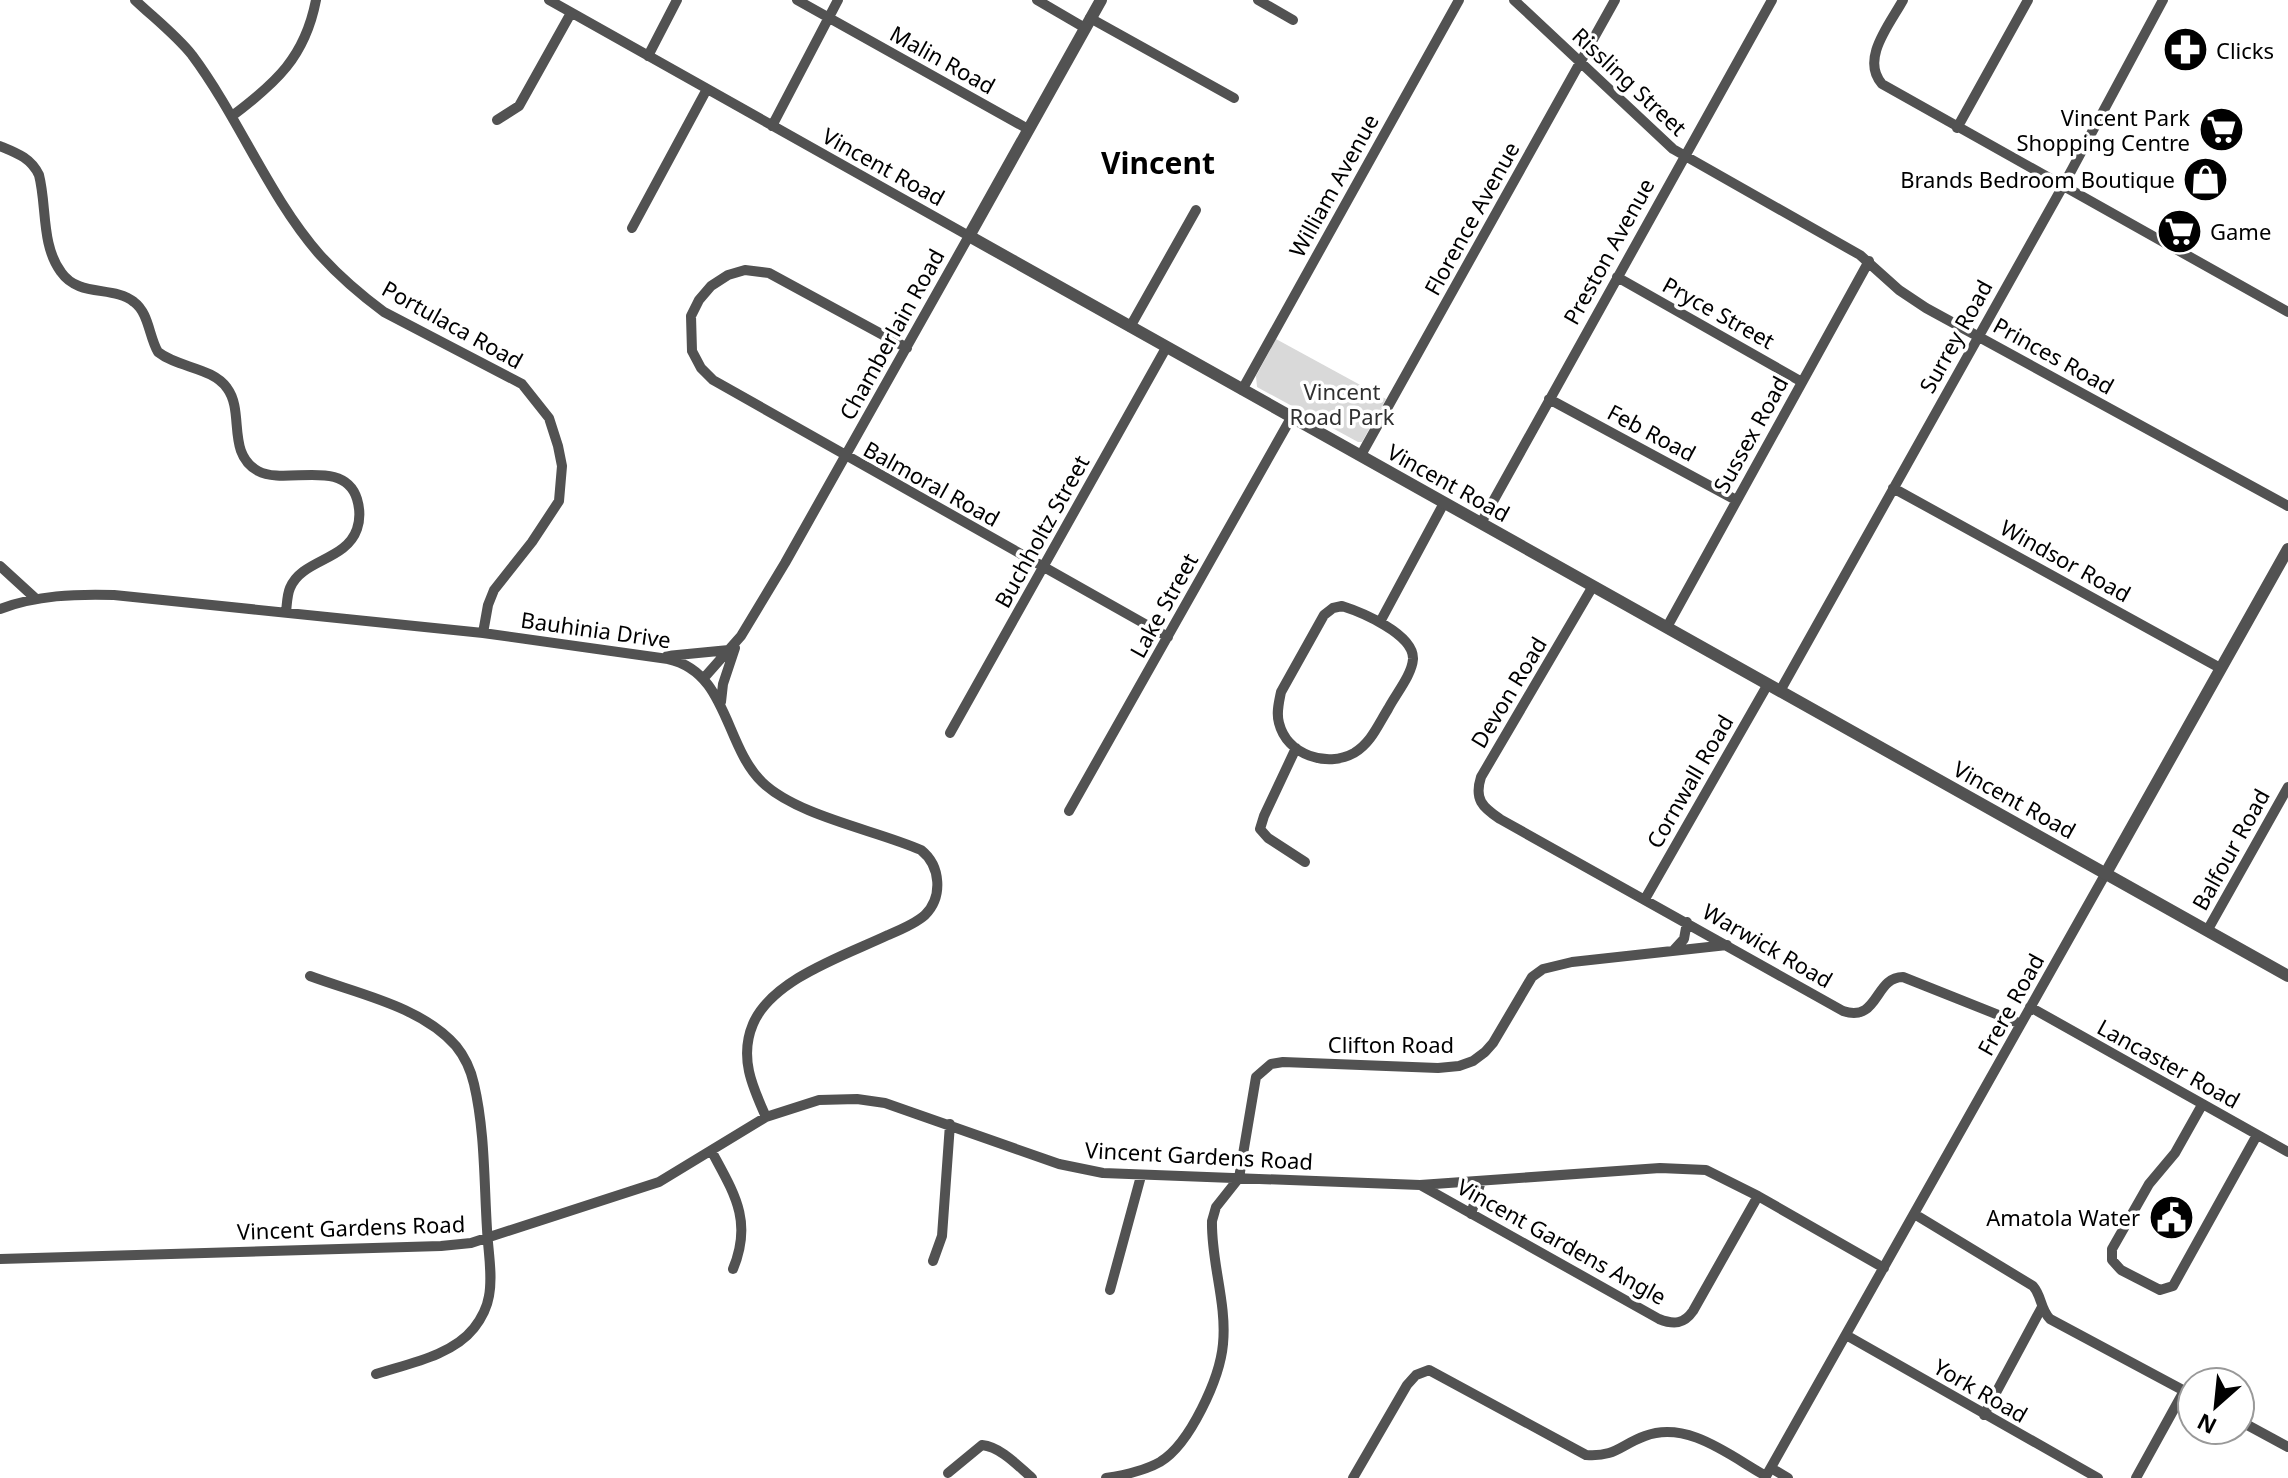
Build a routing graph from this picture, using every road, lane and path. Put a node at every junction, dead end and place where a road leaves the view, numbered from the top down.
1 (135, 0) edge
2 (316, 0) edge
3 (549, 0) edge
4 (677, 0) edge
5 (797, 0) edge
6 (838, 0) edge
7 (1037, 0) edge
8 (1101, 0) edge
9 (1258, 0) edge
10 (1459, 0) edge
11 (1514, 0) edge
12 (1615, 0) edge
13 (1772, 0) edge
14 (1903, 0) edge
15 (2028, 0) edge
16 (2163, 0) edge
17 (571, 13) junction
18 (829, 18) junction
19 (1293, 20) dead end
20 (1088, 23) junction
21 (648, 56) junction
22 (1580, 63) junction
23 (707, 89) junction
24 (1234, 98) dead end
25 (232, 116) junction
26 (497, 120) dead end
27 (772, 126) junction
28 (1957, 128) junction
29 (1028, 129) junction
30 (0, 146) edge
31 (1684, 157) junction
32 (2063, 186) junction
33 (1196, 210) dead end
34 (632, 228) dead end
35 (969, 236) junction
36 (1869, 261) junction
37 (1617, 277) junction
38 (2288, 312) edge
39 (1130, 327) junction
40 (1978, 335) junction
41 (907, 348) junction
42 (1166, 348) junction
43 (1802, 382) junction
44 (1242, 390) junction
45 (1549, 399) junction
46 (1291, 418) junction
47 (1361, 455) junction
48 (845, 457) junction
49 (1893, 488) junction
50 (1736, 500) junction
51 (1444, 503) junction
52 (2288, 506) edge
53 (1481, 523) junction
54 (2288, 549) edge
55 (0, 566) edge
56 (1044, 568) junction
57 (1593, 586) junction
58 (35, 598) junction
59 (0, 609) edge
60 (286, 612) junction
61 (1380, 622) junction
62 (1667, 627) junction
63 (483, 633) junction
64 (1168, 637) junction
65 (733, 646) junction
66 (657, 657) junction
67 (2220, 668) junction
68 (703, 679) junction
69 (1774, 687) junction
70 (721, 707) junction
71 (950, 733) dead end
72 (1296, 748) junction
73 (2288, 787) edge
74 (1069, 811) dead end
75 (1495, 816) joint
76 (1305, 862) dead end
77 (2106, 873) junction
78 (1645, 899) junction
79 (1687, 922) junction
80 (2207, 931) junction
81 (1727, 945) junction
82 (1673, 951) junction
83 (310, 976) dead end
84 (2288, 976) edge
85 (2030, 1007) junction
86 (2021, 1024) junction
87 (2202, 1105) junction
88 (766, 1117) junction
89 (950, 1124) junction
90 (2257, 1135) junction
91 (712, 1152) junction
92 (2288, 1152) edge
93 (1141, 1176) junction
94 (1239, 1178) junction
95 (1481, 1181) junction
96 (1420, 1185) junction
97 (1758, 1196) junction
98 (1471, 1214) junction
99 (1916, 1215) junction
100 (487, 1239) junction
101 (0, 1259) edge
102 (933, 1261) dead end
103 (1884, 1268) junction
104 (733, 1269) dead end
105 (1110, 1290) dead end
106 (2042, 1307) junction
107 (1846, 1335) junction
108 (376, 1374) dead end
109 (2176, 1387) edge
110 (2176, 1413) edge
111 (1984, 1415) junction
112 (2256, 1430) edge
113 (2288, 1447) edge
114 (948, 1473) dead end
115 (1768, 1474) edge
116 (1032, 1478) edge
117 (1106, 1478) edge
118 (1353, 1478) edge
119 (1788, 1478) edge
120 (2098, 1478) edge
121 (2136, 1478) edge

1 - 25 street, Portulaca Road
2 - 25 street
3 - 17 street, Vincent Road
4 - 21 street
5 - 18 street, Malin Road
6 - 18 street
7 - 20 street
8 - 20 street, Chamberlain Road
9 - 19 street
10 - 44 street, William Avenue
11 - 22 street, Rissling Street
12 - 22 street, Florence Avenue
13 - 31 street, Preston Avenue
14 - 28 street
15 - 28 street
16 - 32 street, Surrey Road
17 - 21 street, Vincent Road
17 - 26 street
18 - 27 street
18 - 29 street, Malin Road
20 - 24 street
20 - 29 street, Chamberlain Road
21 - 23 street, Vincent Road
22 - 31 street, Rissling Street
22 - 47 street, Florence Avenue
23 - 27 street, Vincent Road
23 - 34 street
25 - 63 street, Portulaca Road
27 - 35 street, Vincent Road
28 - 32 street
29 - 35 street, Chamberlain Road
30 - 60 street
31 - 36 street, Princes Road
31 - 37 street, Preston Avenue
32 - 38 street
32 - 40 street, Surrey Road
33 - 39 street
35 - 39 street, Vincent Road
35 - 41 street, Chamberlain Road
36 - 40 street, Princes Road
36 - 43 street, Sussex Road
37 - 43 street, Pryce Street
37 - 45 street, Preston Avenue
39 - 42 street, Vincent Road
40 - 49 street, Surrey Road
40 - 52 street, Princes Road
41 - 48 street, Chamberlain Road
41 - 48 street, Balmoral Road
42 - 44 street, Vincent Road
42 - 56 street, Buchholtz Street
43 - 50 street, Sussex Road
44 - 46 street, Vincent Road
45 - 50 street, Feb Road
45 - 53 street, Preston Avenue
46 - 47 street, Vincent Road
46 - 64 street, Lake Street
47 - 51 street, Vincent Road
48 - 56 street, Balmoral Road
48 - 65 street, Chamberlain Road
49 - 67 street, Windsor Road
49 - 69 street, Surrey Road
50 - 62 street, Sussex Road
51 - 53 street, Vincent Road
51 - 61 street
53 - 57 street, Vincent Road
54 - 67 street, Frere Road
55 - 58 street
56 - 64 street, Balmoral Road
56 - 71 street, Buchholtz Street
57 - 62 street, Vincent Road
57 - 75 street, Devon Road
58 - 59 street, Bauhinia Drive
58 - 60 street, Bauhinia Drive
60 - 63 street, Bauhinia Drive
61 - 72 street
61 - 72 street
62 - 69 street, Vincent Road
63 - 66 street, Bauhinia Drive
64 - 74 street, Lake Street
65 - 66 street
65 - 68 street, Chamberlain Road
65 - 70 street
66 - 68 street, Bauhinia Drive
67 - 77 street, Frere Road
68 - 70 street, Bauhinia Drive
69 - 77 street, Vincent Road
69 - 78 street, Cornwall Road
70 - 88 street, Bauhinia Drive
72 - 76 street
73 - 80 street, Balfour Road
75 - 78 street, Warwick Road
77 - 80 street, Vincent Road
77 - 85 street, Frere Road
78 - 79 street, Warwick Road
79 - 81 street, Warwick Road
79 - 82 street
80 - 84 street, Vincent Road
81 - 82 street, Clifton Road
81 - 86 street, Warwick Road
82 - 94 street, Clifton Road
83 - 100 street
85 - 86 street, Frere Road
85 - 87 street, Lancaster Road
86 - 99 street, Frere Road
87 - 90 street, Lancaster Road
87 - 90 street
88 - 89 street, Vincent Gardens Road
88 - 91 street, Vincent Gardens Road
89 - 93 street, Vincent Gardens Road
89 - 102 street
90 - 92 street, Lancaster Road
91 - 100 street, Vincent Gardens Road
91 - 104 street
93 - 94 street, Vincent Gardens Road
93 - 105 street
94 - 96 street, Vincent Gardens Road
94 - 117 street
95 - 96 street, Vincent Gardens Road
95 - 97 street, Vincent Gardens Road
95 - 98 street
96 - 98 street, Vincent Gardens Angle
97 - 98 street, Vincent Gardens Angle
97 - 103 street, Vincent Gardens Road
99 - 103 street, Frere Road
99 - 106 street
100 - 101 street, Vincent Gardens Road
100 - 108 street
103 - 107 street, Frere Road
106 - 109 street
106 - 111 street
107 - 111 street, York Road
107 - 115 street, Frere Road
110 - 121 street
111 - 120 street, York Road
112 - 113 street
114 - 116 street
115 - 118 street
115 - 119 street

